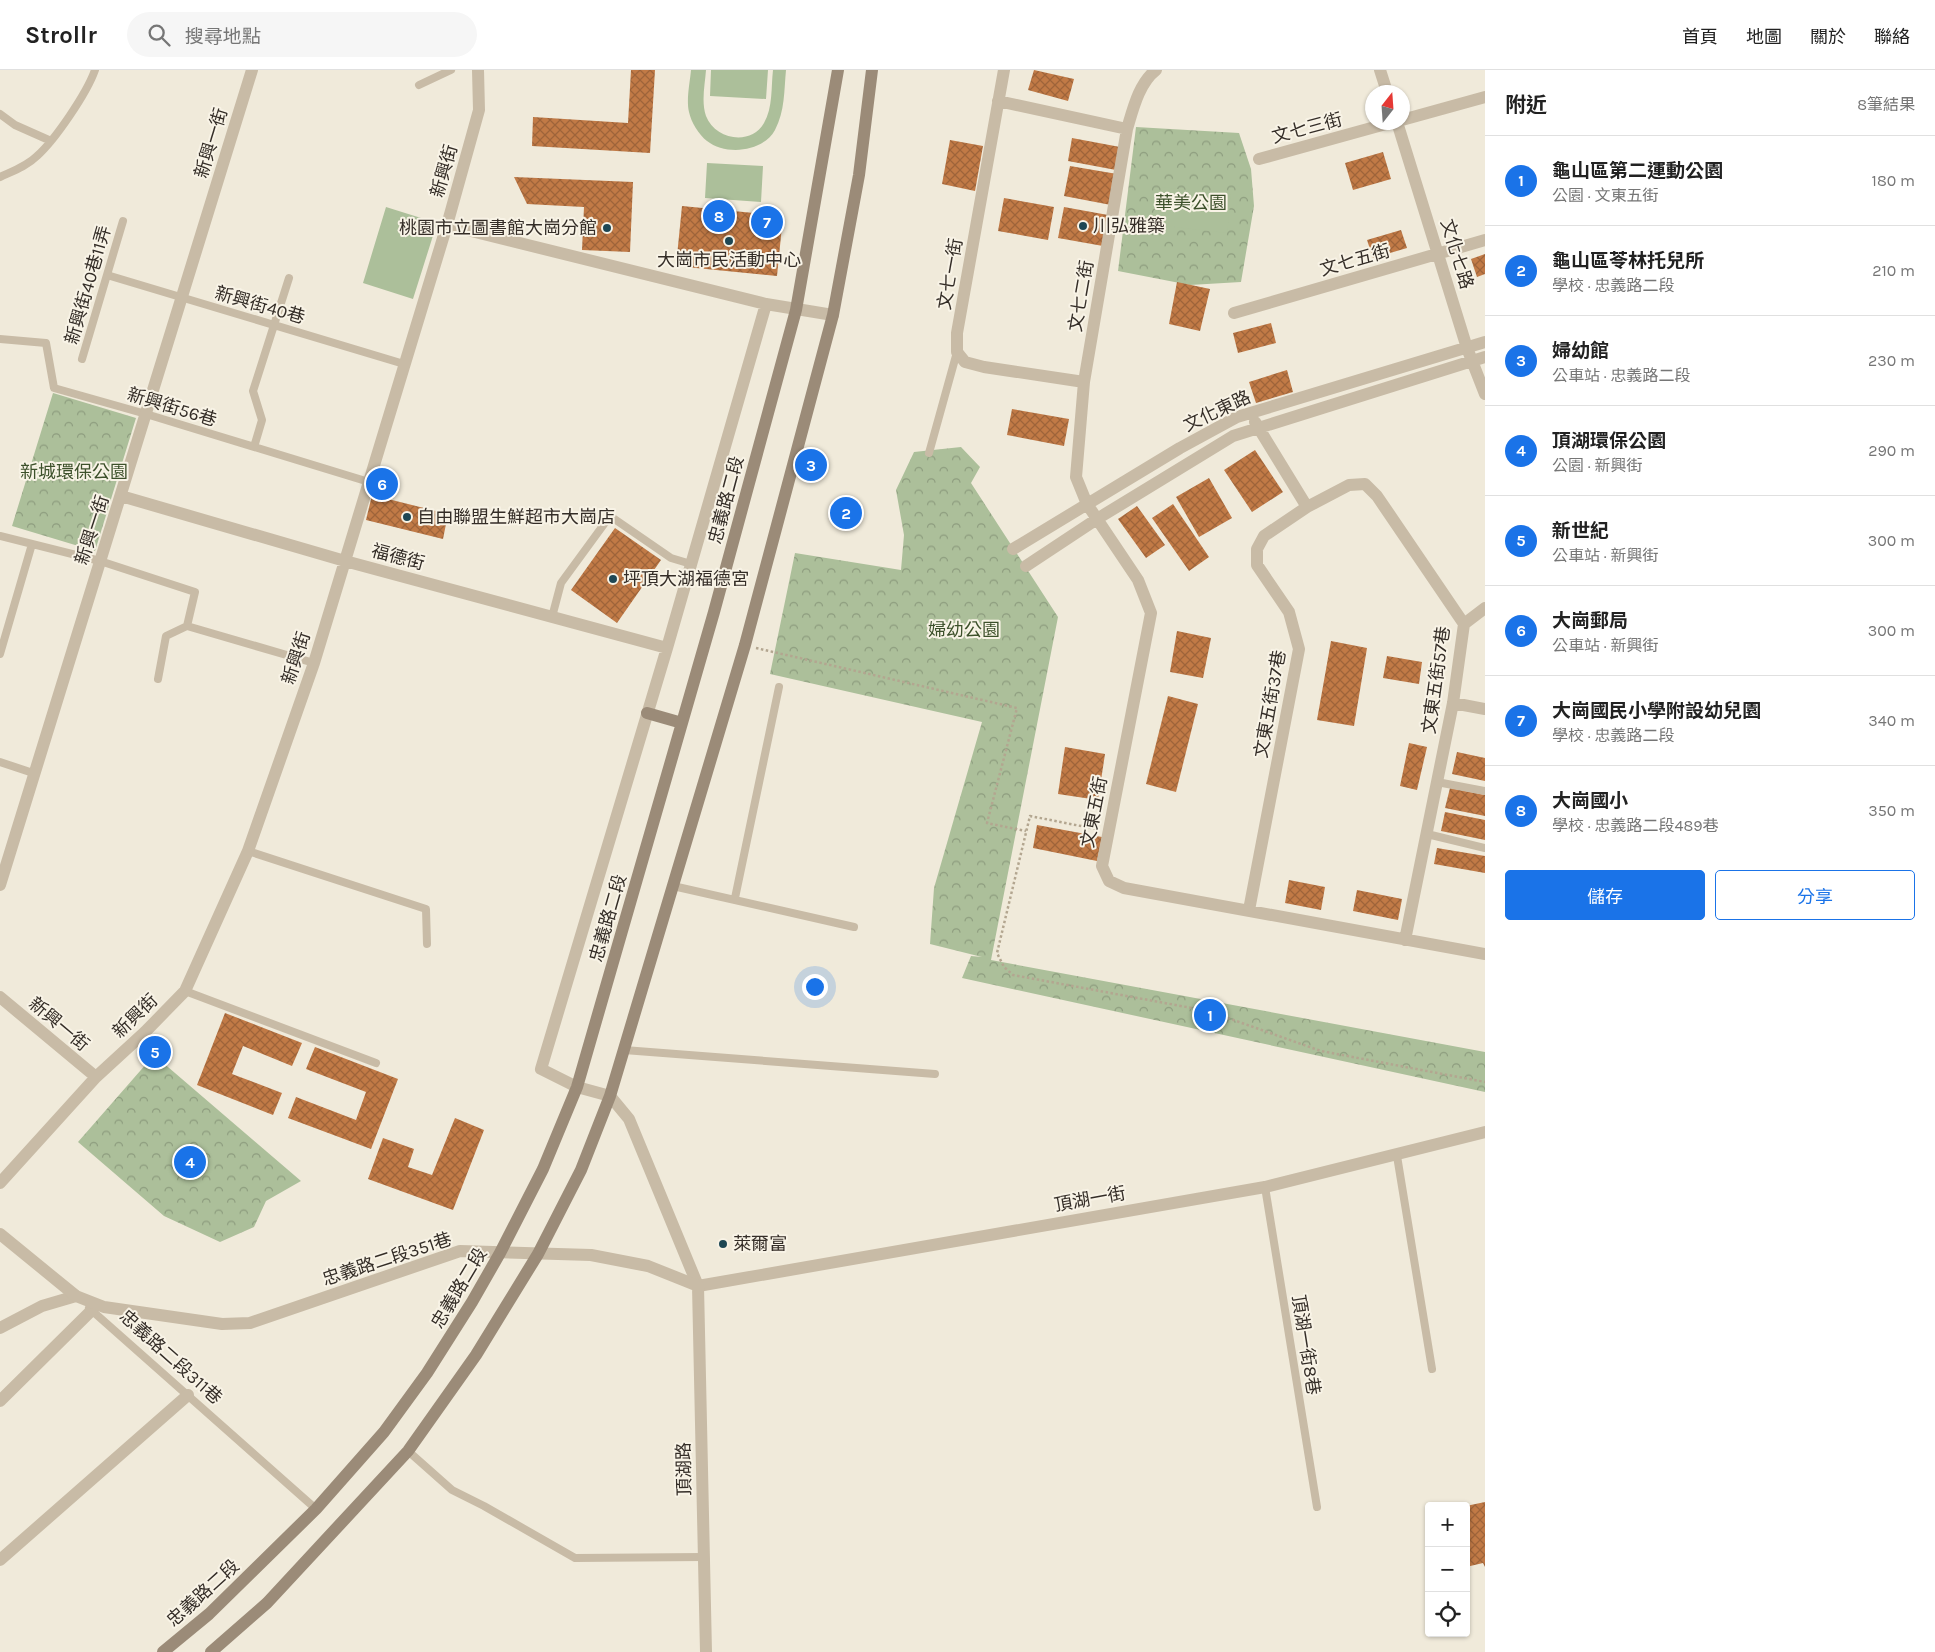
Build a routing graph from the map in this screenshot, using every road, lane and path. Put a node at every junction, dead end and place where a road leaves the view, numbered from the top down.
1 (95, 70) edge
2 (252, 70) edge
3 (451, 70) edge
4 (478, 70) edge
5 (838, 70) edge
6 (872, 70) edge
7 (1004, 70) edge
8 (1156, 70) edge
9 (1380, 70) edge
10 (419, 84) dead end
11 (1385, 85) edge
12 (1485, 97) edge
13 (998, 101) junction
14 (0, 114) edge
15 (1410, 118) edge
16 (1127, 129) junction
17 (1366, 130) edge
18 (1398, 130) edge
19 (51, 141) junction
20 (1259, 159) dead end
21 (0, 177) edge
22 (123, 221) dead end
23 (447, 225) junction
24 (1485, 240) edge
25 (1439, 254) junction
26 (107, 275) junction
27 (289, 278) dead end
28 (182, 298) junction
29 (766, 304) junction
30 (796, 310) junction
31 (1234, 313) dead end
32 (833, 316) junction
33 (273, 325) junction
34 (0, 339) edge
35 (1485, 342) edge
36 (1467, 348) junction
37 (957, 352) junction
38 (82, 359) dead end
39 (1479, 359) edge
40 (404, 364) junction
41 (1084, 382) junction
42 (1485, 394) edge
43 (1249, 413) junction
44 (146, 414) junction
45 (1258, 428) junction
46 (254, 447) junction
47 (929, 453) dead end
48 (369, 482) junction
49 (121, 496) junction
50 (1087, 504) junction
51 (1308, 507) junction
52 (1097, 519) junction
53 (0, 536) edge
54 (32, 544) junction
55 (1013, 549) dead end
56 (100, 561) junction
57 (345, 561) junction
58 (691, 564) junction
59 (1026, 566) dead end
60 (1485, 608) edge
61 (552, 617) junction
62 (1464, 624) junction
63 (187, 626) junction
64 (745, 645) junction
65 (667, 648) junction
66 (0, 654) edge
67 (314, 662) junction
68 (158, 679) dead end
69 (779, 687) dead end
70 (1453, 703) junction
71 (1485, 709) edge
72 (647, 713) junction
73 (682, 724) junction
74 (0, 762) edge
75 (36, 774) junction
76 (1437, 782) junction
77 (1485, 791) edge
78 (1026, 831) junction
79 (1108, 832) junction
80 (1427, 834) junction
81 (1485, 848) edge
82 (248, 852) junction
83 (0, 885) edge
84 (673, 886) junction
85 (735, 898) junction
86 (1249, 910) junction
87 (854, 927) dead end
88 (1405, 940) junction
89 (427, 944) dead end
90 (1485, 954) edge
91 (185, 991) junction
92 (0, 997) edge
93 (624, 1050) junction
94 (376, 1063) dead end
95 (935, 1074) dead end
96 (96, 1077) junction
97 (1485, 1082) edge
98 (577, 1087) junction
99 (610, 1096) junction
100 (1485, 1132) edge
101 (1397, 1156) junction
102 (0, 1183) edge
103 (1264, 1187) junction
104 (0, 1234) edge
105 (500, 1253) junction
106 (538, 1254) junction
107 (698, 1286) junction
108 (76, 1296) junction
109 (92, 1310) junction
110 (0, 1328) edge
111 (1432, 1369) dead end
112 (188, 1395) junction
113 (0, 1401) edge
114 (408, 1451) junction
115 (1317, 1507) dead end
116 (316, 1509) junction
117 (703, 1557) junction
118 (0, 1560) edge
119 (163, 1652) edge
120 (211, 1652) edge
121 (706, 1652) edge

1 - 19 lane
2 - 28 street, 新興一街
3 - 10 lane
4 - 23 street, 新興街
5 - 30 main road, 忠義路二段
6 - 32 main road
7 - 13 street, 文七一街
8 - 16 street, 文七二街
9 - 11 street
12 - 15 street
13 - 16 street
13 - 37 street, 文七一街
14 - 19 lane
16 - 41 street, 文七二街
17 - 20 street, 文七三街
18 - 25 street, 文化七路
19 - 21 lane
22 - 26 lane, 新興街40巷11弄
23 - 29 street
23 - 40 street, 新興街
24 - 25 street, 文七五街
25 - 31 street, 文七五街
25 - 36 street, 文化七路
26 - 28 lane, 新興街40巷
26 - 38 lane, 新興街40巷11弄
27 - 33 lane
28 - 33 lane, 新興街40巷
28 - 44 street, 新興一街
29 - 30 street
29 - 58 street
30 - 32 street
30 - 73 main road, 忠義路二段
32 - 64 main road
33 - 40 lane, 新興街40巷
33 - 46 lane
34 - 44 lane, 新興街56巷
35 - 36 street, 文化東路
36 - 39 street, 文化七路
36 - 43 street, 文化東路
37 - 41 street
37 - 47 lane
39 - 42 street, 文化七路
39 - 45 street, 文化東路
40 - 48 street, 新興街
41 - 50 street, 文七二街
43 - 45 street
43 - 50 street, 文化東路
44 - 46 lane, 新興街56巷
44 - 49 street, 新興一街
45 - 51 street
45 - 52 street, 文化東路
46 - 48 lane, 新興街56巷
48 - 57 street, 新興街
49 - 56 street, 新興一街
49 - 57 street, 福德街
50 - 52 street, 文東五街
50 - 55 street, 文化東路
51 - 62 street, 文東五街57巷
51 - 86 street, 文東五街37巷
52 - 59 street, 文化東路
52 - 79 street, 文東五街
53 - 54 lane
54 - 56 lane
54 - 66 lane
56 - 63 lane
56 - 75 street, 新興一街
57 - 61 street, 福德街
57 - 67 street, 新興街
58 - 61 lane
58 - 65 street
60 - 62 street
61 - 65 street, 福德街
62 - 70 street, 文東五街57巷
63 - 67 lane
63 - 68 lane
64 - 78 path
64 - 84 main road
65 - 72 street
67 - 82 street, 新興街
69 - 85 lane
70 - 71 street
70 - 76 street, 文東五街57巷
72 - 73 main road
72 - 98 street
73 - 98 main road, 忠義路二段
74 - 75 lane
75 - 83 street, 新興一街
76 - 77 lane
76 - 80 street, 文東五街57巷
78 - 79 path
78 - 97 path
79 - 86 street, 文東五街
80 - 81 lane
80 - 88 street, 文東五街57巷
82 - 89 lane
82 - 91 street, 新興街
84 - 85 lane
84 - 93 main road
85 - 87 lane
86 - 88 street, 文東五街
88 - 90 street, 文東五街
91 - 94 lane
91 - 96 street, 新興街
92 - 96 street, 新興一街
93 - 95 lane
93 - 99 main road
96 - 102 street, 新興街
98 - 99 street
98 - 105 main road, 忠義路二段
99 - 106 main road
99 - 107 street, 頂湖路
100 - 101 street, 頂湖一街
101 - 103 street, 頂湖一街
101 - 111 lane
103 - 107 street, 頂湖一街
103 - 115 lane, 頂湖一街8巷
104 - 108 street, 忠義路二段311巷
105 - 106 street, 忠義路二段351巷
105 - 108 street, 忠義路二段351巷
105 - 116 main road, 忠義路二段
106 - 107 street
106 - 114 main road
107 - 117 street, 頂湖路
108 - 109 lane, 忠義路二段311巷
108 - 110 street
109 - 112 lane, 忠義路二段311巷
109 - 113 street
112 - 116 lane, 忠義路二段311巷
112 - 118 street
114 - 117 lane
114 - 120 main road
116 - 119 main road, 忠義路二段
117 - 121 street, 頂湖路

